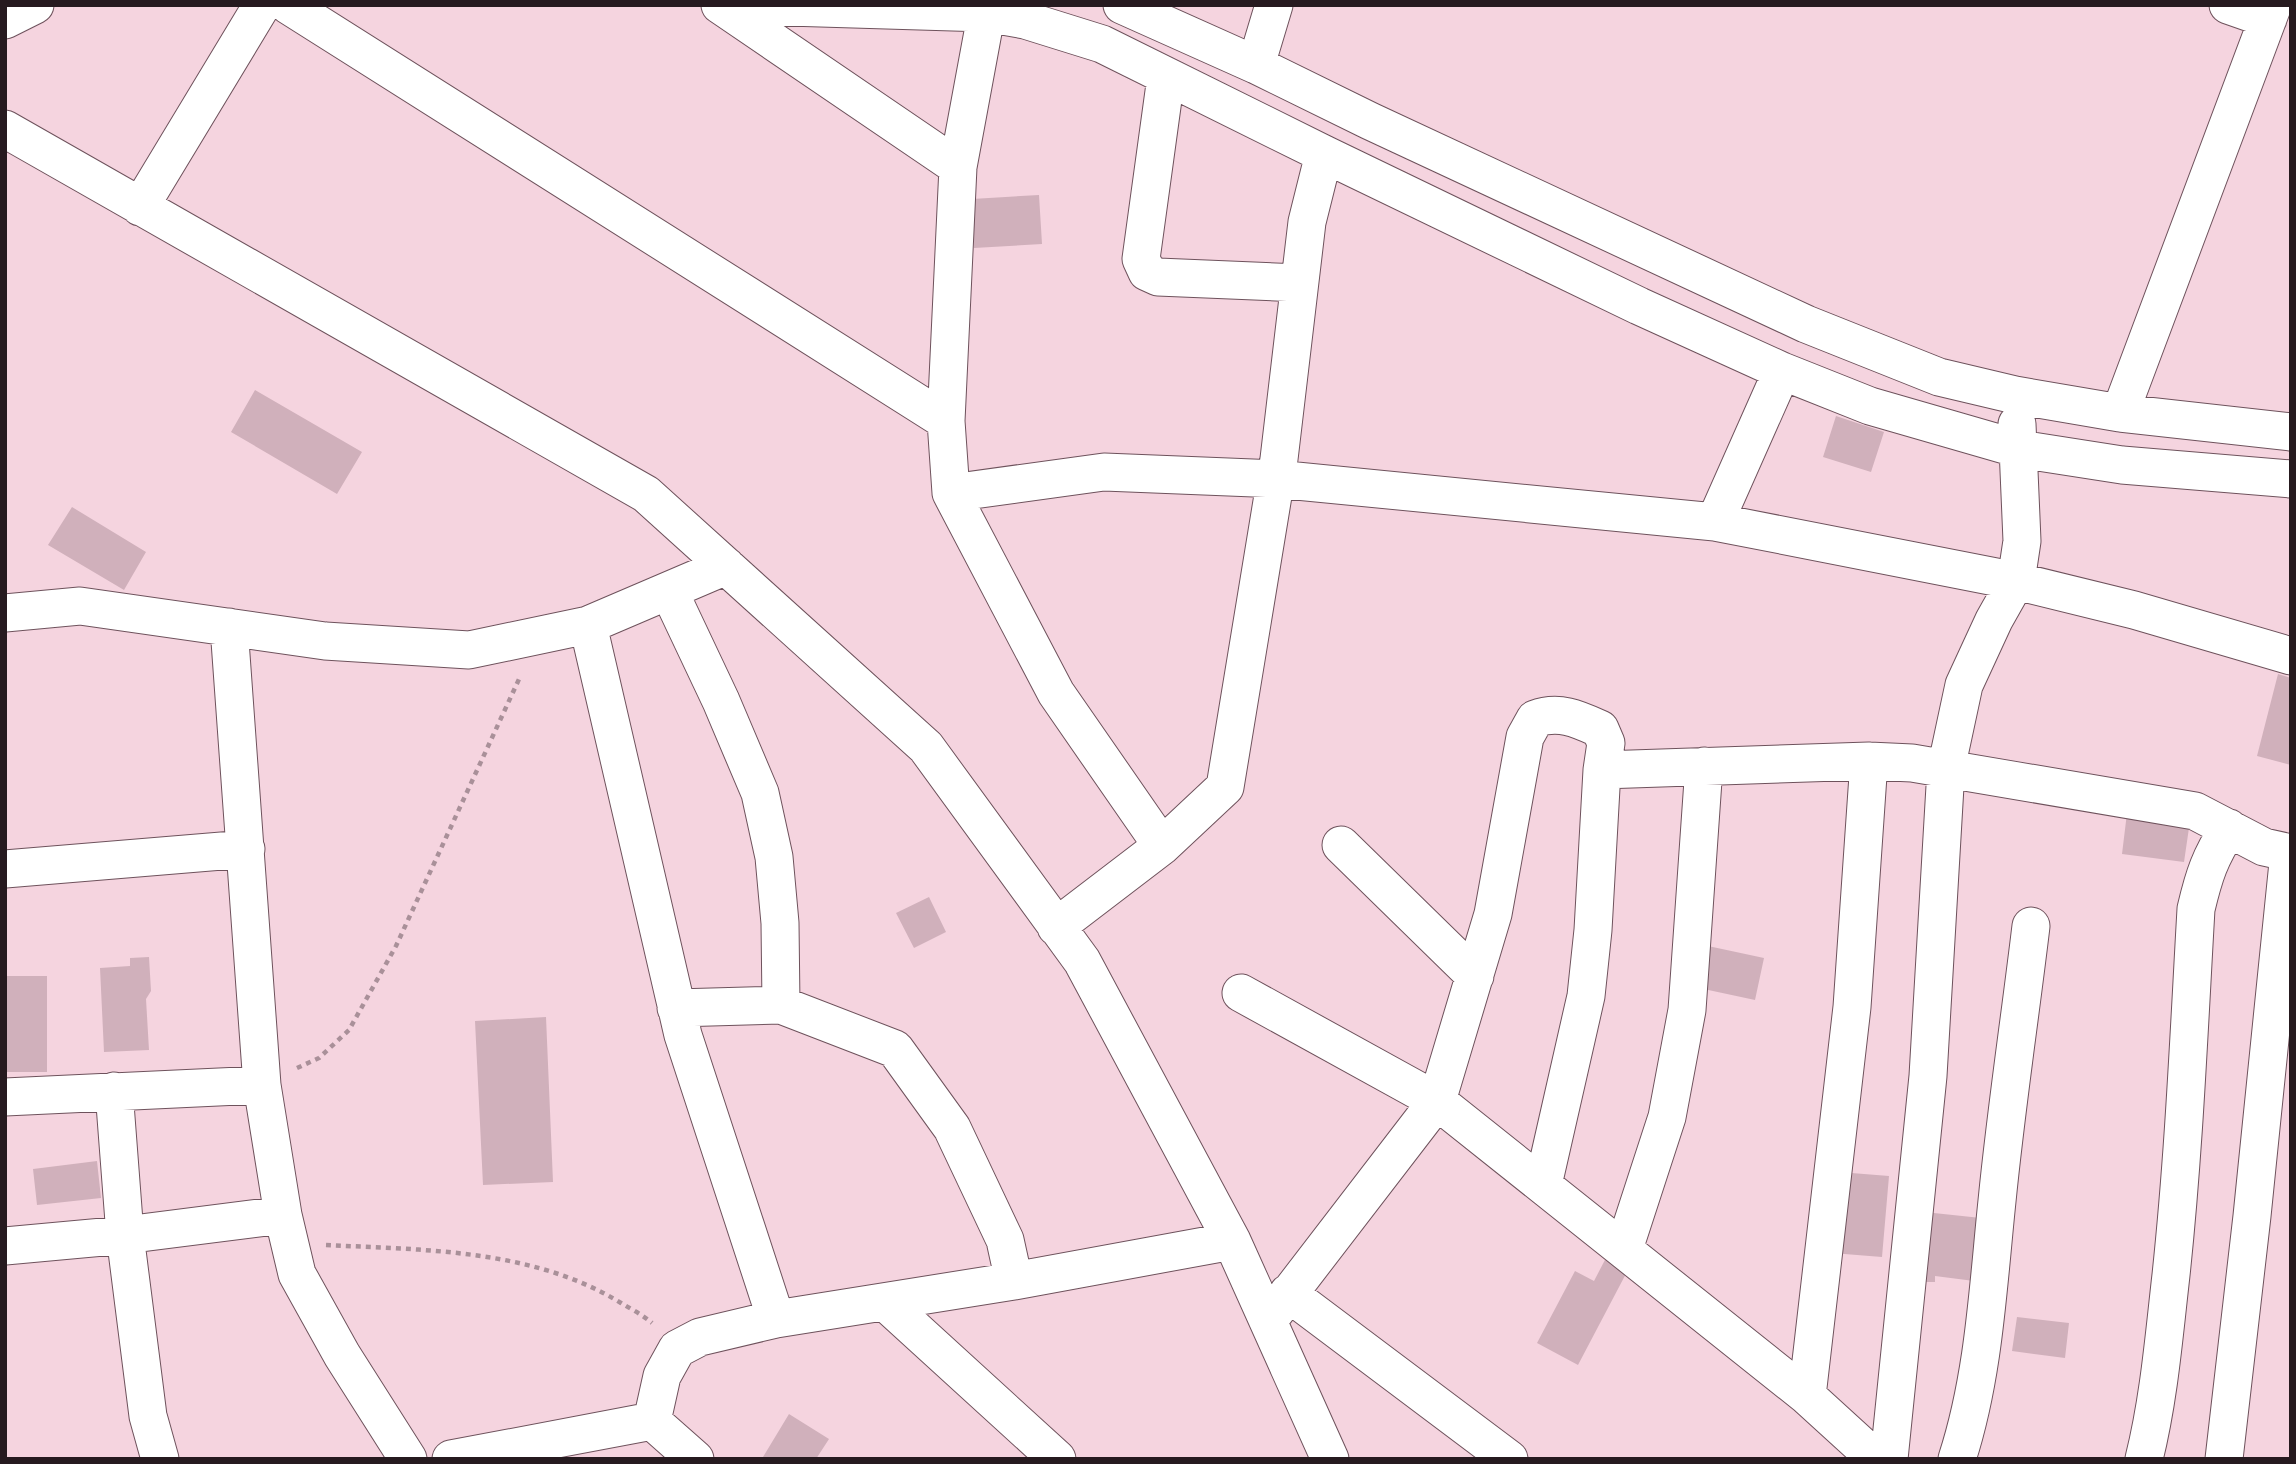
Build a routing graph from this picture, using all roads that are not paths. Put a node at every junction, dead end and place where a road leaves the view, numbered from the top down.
1 (35, 5) edge
2 (262, 5) edge
3 (288, 5) edge
4 (722, 5) edge
5 (1122, 5) edge
6 (1274, 5) edge
7 (2228, 5) edge
8 (987, 9) edge
9 (2270, 12) edge
10 (5, 20) edge
11 (1256, 65) junction
12 (1167, 77) junction
13 (5, 128) edge
14 (1324, 155) junction
15 (958, 167) junction
16 (140, 207) junction
17 (1299, 283) junction
18 (1782, 371) junction
19 (2015, 395) junction
20 (2120, 413) junction
21 (946, 421) junction
22 (2291, 432) edge
23 (2019, 449) junction
24 (1276, 479) junction
25 (2291, 479) edge
26 (951, 493) junction
27 (1715, 522) junction
28 (726, 566) junction
29 (2016, 581) junction
30 (669, 591) junction
31 (5, 612) edge
32 (588, 625) junction
33 (229, 627) junction
34 (2291, 656) edge
35 (1869, 761) junction
36 (1704, 766) junction
37 (1946, 769) junction
38 (1602, 770) junction
39 (2229, 828) junction
40 (1341, 845) dead end
41 (1162, 846) junction
42 (246, 849) junction
43 (2290, 853) edge
44 (5, 869) edge
45 (2031, 926) dead end
46 (1056, 927) junction
47 (1475, 976) junction
48 (1241, 992) dead end
49 (781, 1005) junction
50 (676, 1008) junction
51 (262, 1085) junction
52 (114, 1091) junction
53 (5, 1097) edge
54 (1437, 1101) junction
55 (1543, 1185) junction
56 (286, 1230) junction
57 (125, 1235) junction
58 (1232, 1241) junction
59 (5, 1246) edge
60 (1624, 1250) junction
61 (1014, 1281) junction
62 (885, 1302) junction
63 (1278, 1307) junction
64 (776, 1318) junction
65 (1807, 1396) junction
66 (652, 1420) junction
67 (160, 1459) edge
68 (408, 1459) edge
69 (451, 1459) edge
70 (695, 1459) edge
71 (1057, 1459) edge
72 (1330, 1459) edge
73 (1509, 1459) edge
74 (1876, 1459) edge
75 (1889, 1459) edge
76 (1957, 1459) edge
77 (2144, 1459) edge
78 (2224, 1459) edge

1 - 10 street
2 - 16 street
3 - 21 street
4 - 8 street
4 - 15 street
5 - 11 street
6 - 11 street
7 - 9 street
8 - 12 street
8 - 15 street
9 - 20 street
11 - 19 street
12 - 14 street
12 - 17 street
13 - 16 street
14 - 17 street
14 - 18 street
15 - 21 street
16 - 28 street
17 - 24 street
18 - 23 street
18 - 27 street
19 - 20 street
19 - 23 street
20 - 22 street
21 - 26 street
23 - 25 street
23 - 29 street
24 - 26 street
24 - 27 street
24 - 41 street
26 - 41 street
27 - 29 street
28 - 30 street
28 - 46 street
29 - 34 street
29 - 37 street
30 - 32 street
30 - 49 street
31 - 33 street
32 - 33 street
32 - 50 street
33 - 42 street
35 - 36 street
35 - 37 street
35 - 65 street
36 - 38 street
36 - 60 street
37 - 39 street
37 - 75 street
38 - 47 street
38 - 55 street
39 - 43 street
39 - 77 street
40 - 47 street
41 - 46 street
42 - 44 street
42 - 51 street
43 - 78 street
45 - 76 street
46 - 58 street
47 - 54 street
48 - 54 street
49 - 50 street
49 - 61 street
50 - 64 street
51 - 52 street
51 - 56 street
52 - 53 street
52 - 57 street
54 - 55 street
54 - 63 street
55 - 60 street
56 - 57 street
56 - 68 street
57 - 59 street
57 - 67 street
58 - 61 street
58 - 63 street
60 - 65 street
61 - 62 street
62 - 64 street
62 - 71 street
63 - 72 street
63 - 73 street
64 - 66 street
65 - 74 street
66 - 69 street
66 - 70 street

